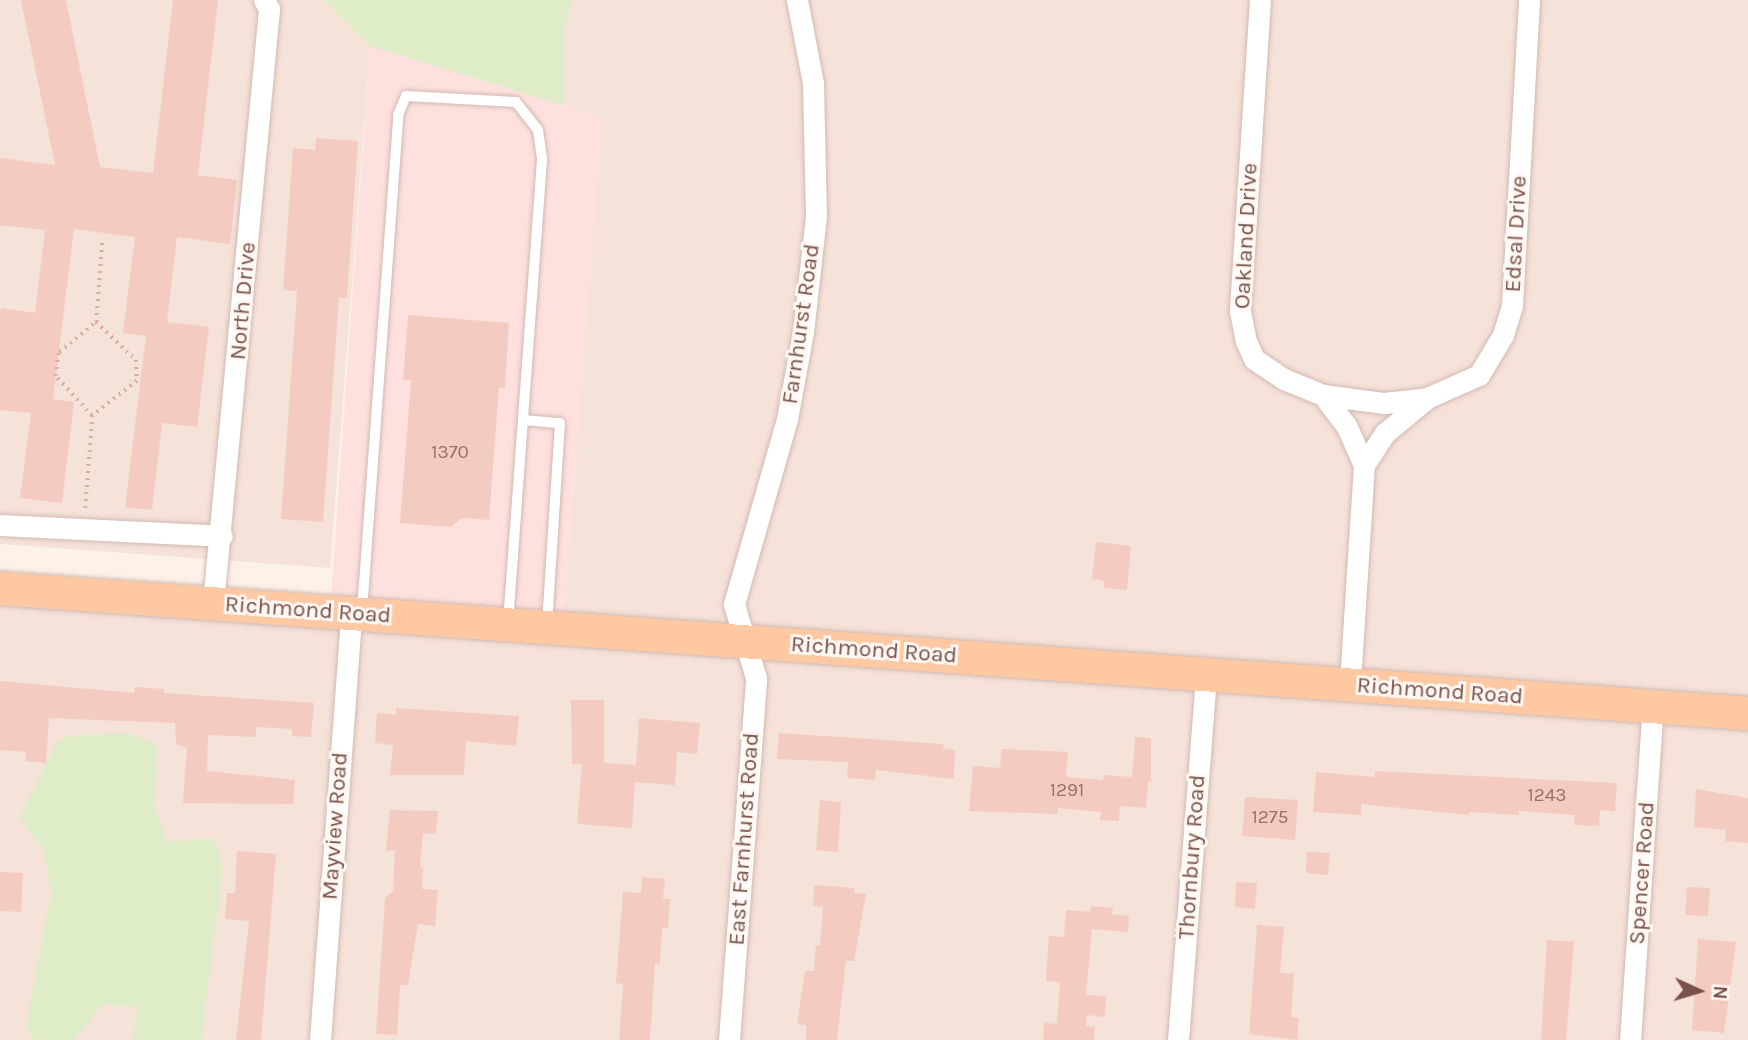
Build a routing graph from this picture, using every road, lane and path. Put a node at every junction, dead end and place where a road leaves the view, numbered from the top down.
1 (264, 0) edge
2 (797, 0) edge
3 (1260, 0) edge
4 (1529, 0) edge
5 (102, 241) dead end
6 (96, 322) junction
7 (1324, 395) junction
8 (1427, 398) junction
9 (1398, 402) joint
10 (92, 416) junction
11 (523, 420) junction
12 (1364, 465) junction
13 (0, 525) edge
14 (83, 530) junction
15 (222, 537) junction
16 (0, 588) edge
17 (213, 603) junction
18 (356, 613) junction
19 (508, 624) junction
20 (547, 627) junction
21 (743, 640) junction
22 (1206, 674) junction
23 (1350, 684) junction
24 (1653, 706) junction
25 (1748, 713) edge
26 (320, 1040) edge
27 (729, 1040) edge
28 (1178, 1040) edge
29 (1630, 1040) edge

1 - 15 street, North Drive
2 - 21 street, Farnhurst Road
3 - 7 street, Oakland Drive
4 - 8 street, Edsal Drive
5 - 6 path
6 - 10 path
6 - 10 path
7 - 9 street, Oakland Drive
7 - 12 street
8 - 9 street, Edsal Drive
8 - 12 street
10 - 14 path
11 - 18 lane
11 - 19 lane
11 - 20 lane
12 - 23 street
13 - 14 street
14 - 15 street
15 - 17 street, North Drive
16 - 17 main road, Richmond Road
17 - 18 main road, Richmond Road
18 - 19 main road, Richmond Road
18 - 26 street, Mayview Road
19 - 20 main road, Richmond Road
20 - 21 main road, Richmond Road
21 - 22 main road, Richmond Road
21 - 27 street, East Farnhurst Road
22 - 23 main road, Richmond Road
22 - 28 street, Thornbury Road
23 - 24 main road, Richmond Road
24 - 25 main road, Richmond Road
24 - 29 street, Spencer Road

